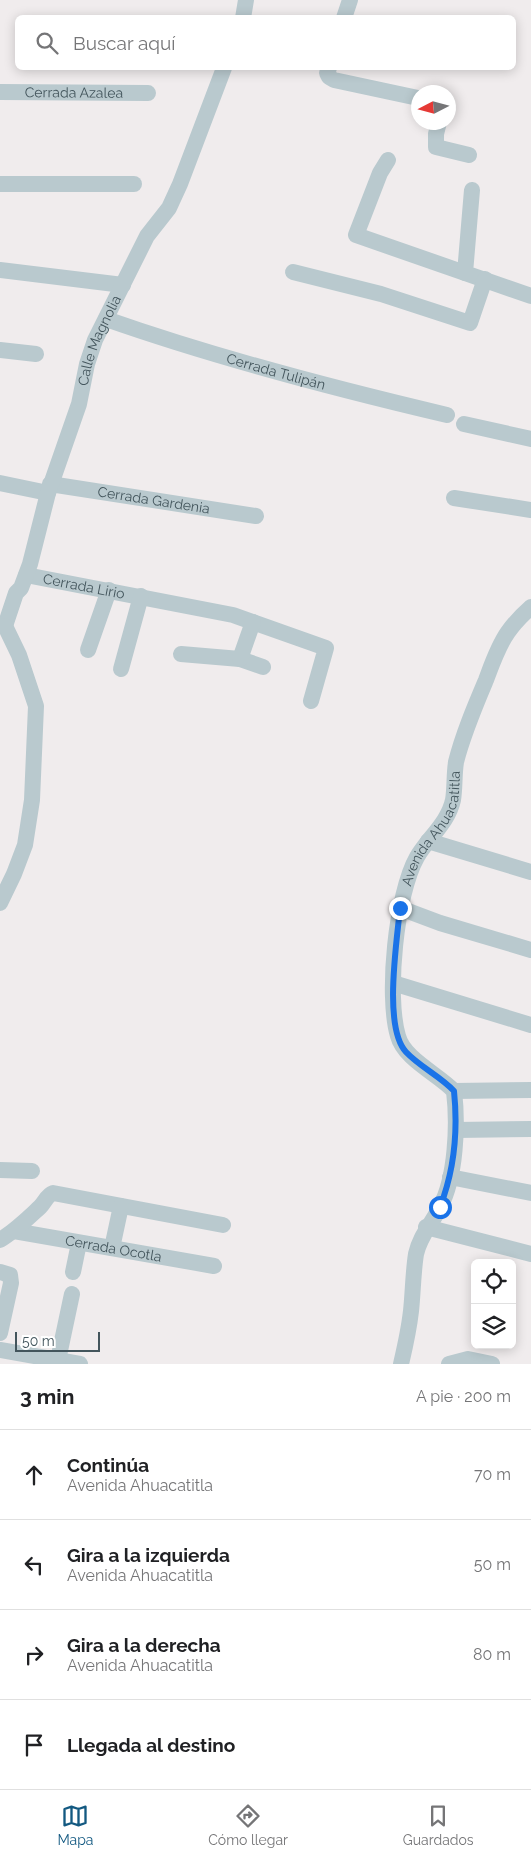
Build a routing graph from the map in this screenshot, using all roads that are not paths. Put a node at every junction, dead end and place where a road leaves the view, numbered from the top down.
1 (246, 0) edge
2 (350, 0) edge
3 (244, 15) edge
4 (345, 15) edge
5 (223, 70) edge
6 (328, 70) edge
7 (0, 92) edge
8 (148, 92) dead end
9 (411, 96) edge
10 (437, 130) edge
11 (469, 155) dead end
12 (388, 160) dead end
13 (0, 184) edge
14 (134, 184) dead end
15 (472, 190) dead end
16 (0, 270) edge
17 (293, 272) dead end
18 (466, 273) junction
19 (485, 279) junction
20 (122, 285) junction
21 (531, 296) edge
22 (106, 318) junction
23 (0, 350) edge
24 (36, 354) dead end
25 (447, 415) dead end
26 (464, 424) dead end
27 (531, 438) edge
28 (0, 483) edge
29 (49, 489) junction
30 (454, 498) dead end
31 (531, 510) edge
32 (256, 516) dead end
33 (26, 576) junction
34 (110, 590) junction
35 (8, 592) edge
36 (141, 596) junction
37 (531, 607) edge
38 (253, 622) junction
39 (3, 626) edge
40 (88, 650) dead end
41 (181, 654) dead end
42 (240, 660) junction
43 (263, 667) dead end
44 (121, 668) dead end
45 (311, 701) dead end
46 (428, 840) junction
47 (531, 872) edge
48 (0, 903) edge
49 (400, 908) junction
50 (531, 950) edge
51 (393, 983) junction
52 (531, 1025) edge
53 (531, 1090) edge
54 (454, 1091) junction
55 (531, 1129) edge
56 (456, 1130) junction
57 (0, 1170) edge
58 (32, 1171) dead end
59 (450, 1177) junction
60 (531, 1193) edge
61 (121, 1206) junction
62 (223, 1225) dead end
63 (426, 1227) junction
64 (14, 1231) junction
65 (0, 1240) edge
66 (79, 1243) junction
67 (112, 1248) junction
68 (531, 1254) edge
69 (214, 1266) dead end
70 (0, 1272) edge
71 (73, 1272) dead end
72 (72, 1294) dead end
73 (0, 1333) edge
74 (0, 1350) edge
75 (58, 1360) junction
76 (80, 1364) edge
77 (401, 1364) edge
78 (449, 1364) edge
79 (492, 1364) edge

1 - 3 street
2 - 4 street
5 - 20 street, Calle Magnolia
6 - 9 street
7 - 8 street, Cerrada Azalea
10 - 11 street
12 - 18 street
13 - 14 street
15 - 18 street
16 - 20 street
17 - 19 street
18 - 19 street
19 - 21 street
20 - 22 street, Calle Magnolia
22 - 25 street, Cerrada Tulipán
22 - 29 street, Calle Magnolia
23 - 24 street
26 - 27 street
28 - 29 street, Cerrada Gardenia
29 - 32 street, Cerrada Gardenia
29 - 33 street, Calle Magnolia
30 - 31 street
33 - 34 street, Cerrada Lirio
33 - 35 street, Calle Magnolia
34 - 36 street, Cerrada Lirio
34 - 40 street
35 - 39 street, Calle Magnolia
36 - 38 street, Cerrada Lirio
36 - 44 street, Cerrada Lirio
37 - 46 street, Avenida Ahuacatitla
38 - 42 street
38 - 45 street, Cerrada Lirio
39 - 48 street
41 - 42 street
42 - 43 street
46 - 47 street
46 - 49 street, Avenida Ahuacatitla
49 - 50 street
49 - 51 street, Avenida Ahuacatitla
51 - 52 street
51 - 54 street, Avenida Ahuacatitla
53 - 54 street
54 - 56 street
55 - 56 street
56 - 59 street
57 - 58 street
59 - 60 street
59 - 63 street
61 - 62 street
61 - 64 street
61 - 67 street
63 - 68 street
63 - 77 street
64 - 65 street
64 - 66 street, Cerrada Ocotla
66 - 67 street, Cerrada Ocotla
66 - 71 street
67 - 69 street, Cerrada Ocotla
70 - 73 street
72 - 75 street
74 - 75 street
75 - 76 street
78 - 79 street

